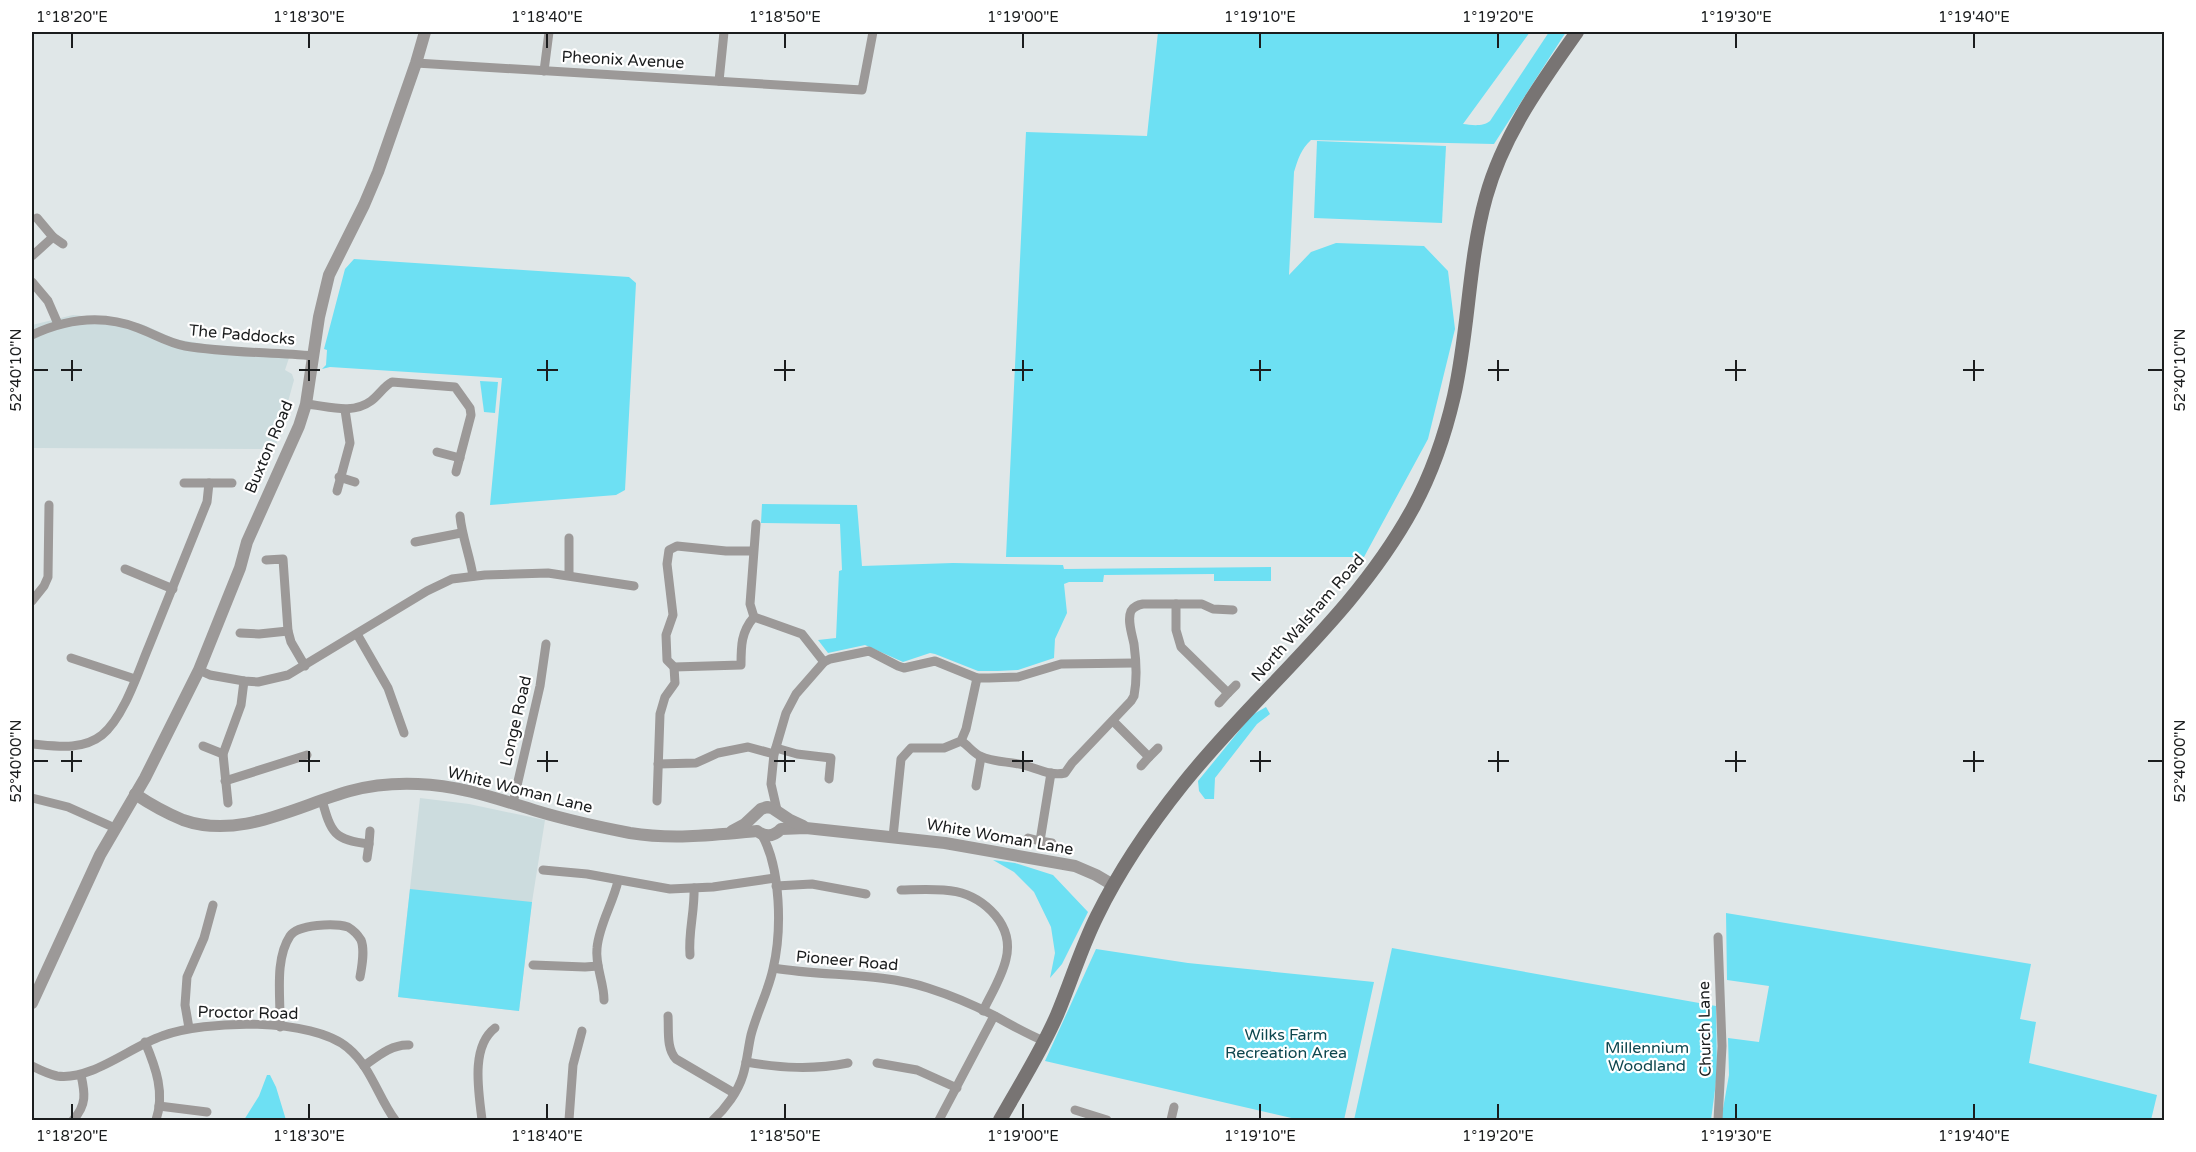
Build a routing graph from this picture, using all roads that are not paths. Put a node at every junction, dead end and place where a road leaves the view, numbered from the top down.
1 (424, 32) edge
2 (549, 32) edge
3 (724, 32) edge
4 (873, 32) edge
5 (1577, 32) edge
6 (416, 63) junction
7 (544, 71) junction
8 (719, 81) junction
9 (37, 218) dead end
10 (53, 237) junction
11 (63, 244) dead end
12 (32, 256) edge
13 (32, 282) edge
14 (58, 324) junction
15 (32, 335) edge
16 (313, 356) junction
17 (306, 404) junction
18 (345, 410) junction
19 (438, 452) dead end
20 (460, 458) junction
21 (456, 472) dead end
22 (339, 477) junction
23 (355, 482) dead end
24 (184, 483) dead end
25 (209, 483) junction
26 (232, 483) dead end
27 (337, 491) dead end
28 (49, 506) dead end
29 (460, 516) dead end
30 (756, 525) dead end
31 (461, 533) junction
32 (569, 538) dead end
33 (415, 542) dead end
34 (753, 551) junction
35 (294, 558) dead end
36 (283, 559) junction
37 (266, 560) dead end
38 (125, 569) dead end
39 (568, 575) junction
40 (473, 576) junction
41 (172, 589) junction
42 (626, 596) dead end
43 (32, 601) edge
44 (1176, 604) junction
45 (1233, 610) dead end
46 (754, 617) junction
47 (288, 631) junction
48 (357, 634) junction
49 (546, 644) dead end
50 (245, 645) dead end
51 (87, 652) dead end
52 (71, 658) dead end
53 (82, 662) junction
54 (824, 662) junction
55 (1134, 663) junction
56 (305, 666) junction
57 (674, 667) junction
58 (199, 669) junction
59 (977, 678) junction
60 (135, 679) junction
61 (244, 681) junction
62 (1236, 685) dead end
63 (1228, 693) junction
64 (1219, 703) dead end
65 (1113, 721) junction
66 (400, 722) junction
67 (390, 726) dead end
68 (404, 733) dead end
69 (961, 741) junction
70 (32, 744) edge
71 (203, 746) dead end
72 (832, 747) dead end
73 (1158, 748) dead end
74 (775, 751) junction
75 (223, 754) junction
76 (307, 755) dead end
77 (981, 757) junction
78 (1149, 757) junction
79 (831, 758) junction
80 (658, 764) junction
81 (1141, 766) dead end
82 (1051, 773) junction
83 (829, 779) dead end
84 (225, 781) junction
85 (771, 784) junction
86 (976, 786) dead end
87 (135, 794) junction
88 (32, 798) edge
89 (322, 800) junction
90 (657, 801) dead end
91 (228, 803) dead end
92 (513, 803) junction
93 (779, 812) junction
94 (758, 813) junction
95 (115, 828) junction
96 (806, 828) junction
97 (370, 831) dead end
98 (778, 832) junction
99 (729, 833) junction
100 (759, 833) junction
101 (893, 837) junction
102 (1028, 838) dead end
103 (1040, 841) junction
104 (1052, 843) dead end
105 (369, 844) junction
106 (367, 858) dead end
107 (774, 867) junction
108 (543, 870) dead end
109 (559, 871) junction
110 (911, 879) dead end
111 (618, 881) junction
112 (558, 882) dead end
113 (776, 882) junction
114 (856, 882) dead end
115 (1113, 885) junction
116 (694, 888) junction
117 (911, 889) junction
118 (901, 890) dead end
119 (855, 892) junction
120 (867, 894) dead end
121 (213, 905) dead end
122 (196, 925) dead end
123 (207, 928) junction
124 (1718, 937) dead end
125 (690, 955) dead end
126 (533, 965) dead end
127 (598, 966) junction
128 (774, 968) junction
129 (372, 971) dead end
130 (604, 988) junction
131 (615, 988) dead end
132 (604, 1000) dead end
133 (32, 1003) edge
134 (983, 1011) junction
135 (668, 1016) dead end
136 (994, 1016) junction
137 (280, 1027) junction
138 (189, 1028) junction
139 (582, 1031) dead end
140 (493, 1033) dead end
141 (567, 1039) dead end
142 (578, 1041) junction
143 (1044, 1041) junction
144 (145, 1042) junction
145 (409, 1045) dead end
146 (388, 1050) junction
147 (393, 1060) dead end
148 (746, 1062) junction
149 (848, 1063) dead end
150 (32, 1066) edge
151 (364, 1066) junction
152 (81, 1075) junction
153 (885, 1075) dead end
154 (957, 1088) junction
155 (734, 1093) junction
156 (159, 1106) junction
157 (1174, 1107) dead end
158 (1078, 1114) edge
159 (200, 1115) edge
160 (78, 1119) edge
161 (156, 1120) edge
162 (395, 1120) edge
163 (482, 1120) edge
164 (569, 1120) edge
165 (713, 1120) edge
166 (939, 1120) edge
167 (1000, 1120) edge
168 (1107, 1120) edge
169 (1171, 1120) edge
170 (1718, 1120) edge

1 - 6 street, Buxton Road
2 - 7 street
3 - 8 street
4 - 8 street, Pheonix Avenue
5 - 115 main road, North Walsham Road
6 - 7 street, Pheonix Avenue
6 - 16 street, Buxton Road
7 - 8 street, Pheonix Avenue
9 - 10 street
10 - 11 street
10 - 12 street
13 - 14 street
14 - 15 street, The Paddocks
14 - 16 street, The Paddocks
16 - 17 street, Buxton Road
17 - 18 street
17 - 58 street, Buxton Road
18 - 20 street
18 - 22 street
19 - 20 street
20 - 21 street
22 - 23 street
22 - 27 street
24 - 25 street
25 - 26 street
25 - 41 street
28 - 43 street
29 - 31 street
30 - 34 street
31 - 33 street
31 - 40 street
32 - 39 street
34 - 46 street
34 - 57 street
35 - 36 street
36 - 37 street
36 - 47 street
38 - 41 street
39 - 40 street
39 - 42 street
40 - 48 street
41 - 60 street
44 - 45 street
44 - 55 street
44 - 63 street
46 - 54 street
46 - 57 street
47 - 50 street
47 - 56 street
48 - 56 street
48 - 66 street
49 - 92 street, Longe Road
51 - 53 street
52 - 53 street
53 - 60 street
54 - 59 street
54 - 74 street
55 - 59 street
55 - 65 street
56 - 61 street
57 - 80 street
58 - 61 street
58 - 87 street, Buxton Road
59 - 69 street
60 - 70 street
61 - 75 street
62 - 63 street
63 - 64 street
65 - 78 street
65 - 82 street
66 - 67 street
66 - 68 street
69 - 77 street
69 - 101 street
71 - 75 street
72 - 79 street
73 - 78 street
74 - 79 street
74 - 80 street
74 - 85 street
75 - 84 street
76 - 84 street
77 - 82 street
77 - 86 street
78 - 81 street
79 - 83 street
80 - 90 street
82 - 103 street
84 - 91 street
85 - 93 street
85 - 94 street
87 - 89 street, White Woman Lane
87 - 95 street, Buxton Road
88 - 95 street
89 - 92 street, White Woman Lane
89 - 105 street
92 - 99 street, White Woman Lane
93 - 94 street, White Woman Lane
93 - 96 street, White Woman Lane
93 - 98 street
94 - 99 street, White Woman Lane
94 - 100 street
95 - 133 street, Buxton Road
96 - 98 street, White Woman Lane
96 - 101 street, White Woman Lane
97 - 105 street
98 - 100 street, White Woman Lane
98 - 107 street
99 - 100 street, White Woman Lane
100 - 107 street
101 - 115 street, White Woman Lane
102 - 103 street
103 - 104 street
105 - 106 street
107 - 113 street
108 - 109 street
109 - 111 street
109 - 112 street
110 - 117 street
111 - 116 street
111 - 127 street
113 - 116 street
113 - 119 street
113 - 128 street
114 - 119 street
115 - 143 main road, North Walsham Road
116 - 125 street
117 - 118 street
117 - 134 street
119 - 120 street
121 - 123 street
122 - 123 street
123 - 138 street
124 - 170 street, Church Lane
126 - 127 street
127 - 130 street
128 - 134 street, Pioneer Road
128 - 148 street
129 - 137 street
130 - 131 street
130 - 132 street
134 - 136 street, Pioneer Road
135 - 155 street
136 - 143 street, Pioneer Road
136 - 154 street
137 - 138 street, Proctor Road
137 - 151 street, Proctor Road
138 - 144 street, Proctor Road
139 - 142 street
140 - 163 street
141 - 142 street
142 - 164 street
143 - 167 main road, North Walsham Road
144 - 152 street, Proctor Road
144 - 156 street
145 - 146 street
146 - 147 street
146 - 151 street
148 - 149 street
148 - 155 street
150 - 152 street, Proctor Road
151 - 162 street, Proctor Road
152 - 160 street
153 - 154 street
154 - 166 street
155 - 165 street
156 - 159 street
156 - 161 street
157 - 169 street
158 - 168 street

